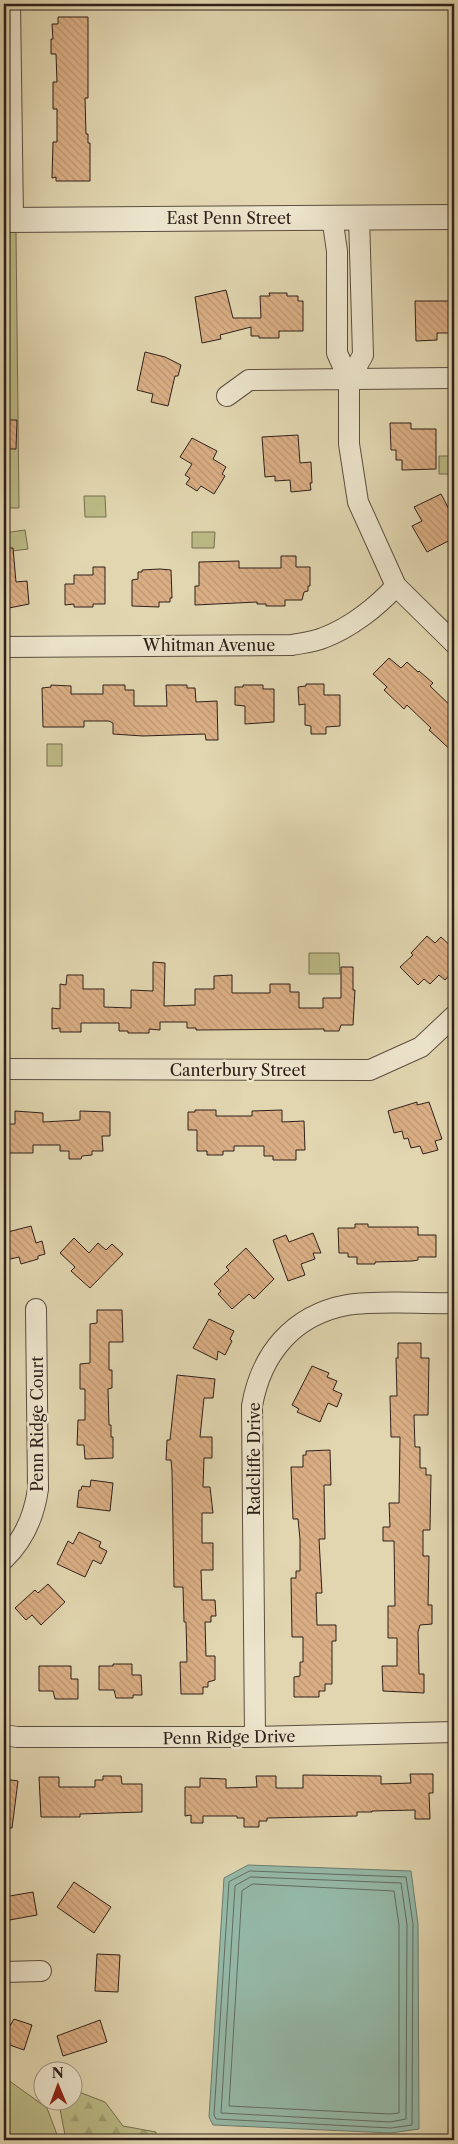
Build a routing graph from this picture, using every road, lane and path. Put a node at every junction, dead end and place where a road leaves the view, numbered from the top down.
1 (10, 4) edge
2 (332, 217) junction
3 (359, 217) junction
4 (454, 217) edge
5 (8, 220) edge
6 (454, 378) edge
7 (349, 380) junction
8 (227, 396) dead end
9 (396, 586) junction
10 (454, 643) edge
11 (4, 647) edge
12 (454, 1016) edge
13 (4, 1069) edge
14 (454, 1303) edge
15 (36, 1308) dead end
16 (4, 1560) edge
17 (454, 1732) edge
18 (4, 1735) edge
19 (255, 1737) junction
20 (41, 1971) dead end
21 (4, 1972) edge

1 - 5 street
2 - 3 street, East Penn Street
2 - 5 street, East Penn Street
2 - 7 street
3 - 4 street, East Penn Street
3 - 7 street
6 - 7 street
7 - 8 street
7 - 9 street
9 - 10 street
9 - 11 street, Whitman Avenue
12 - 13 street, Canterbury Street
14 - 19 street, Radcliffe Drive
15 - 16 street, Penn Ridge Court
17 - 19 street, Penn Ridge Drive
18 - 19 street, Penn Ridge Drive
20 - 21 street

